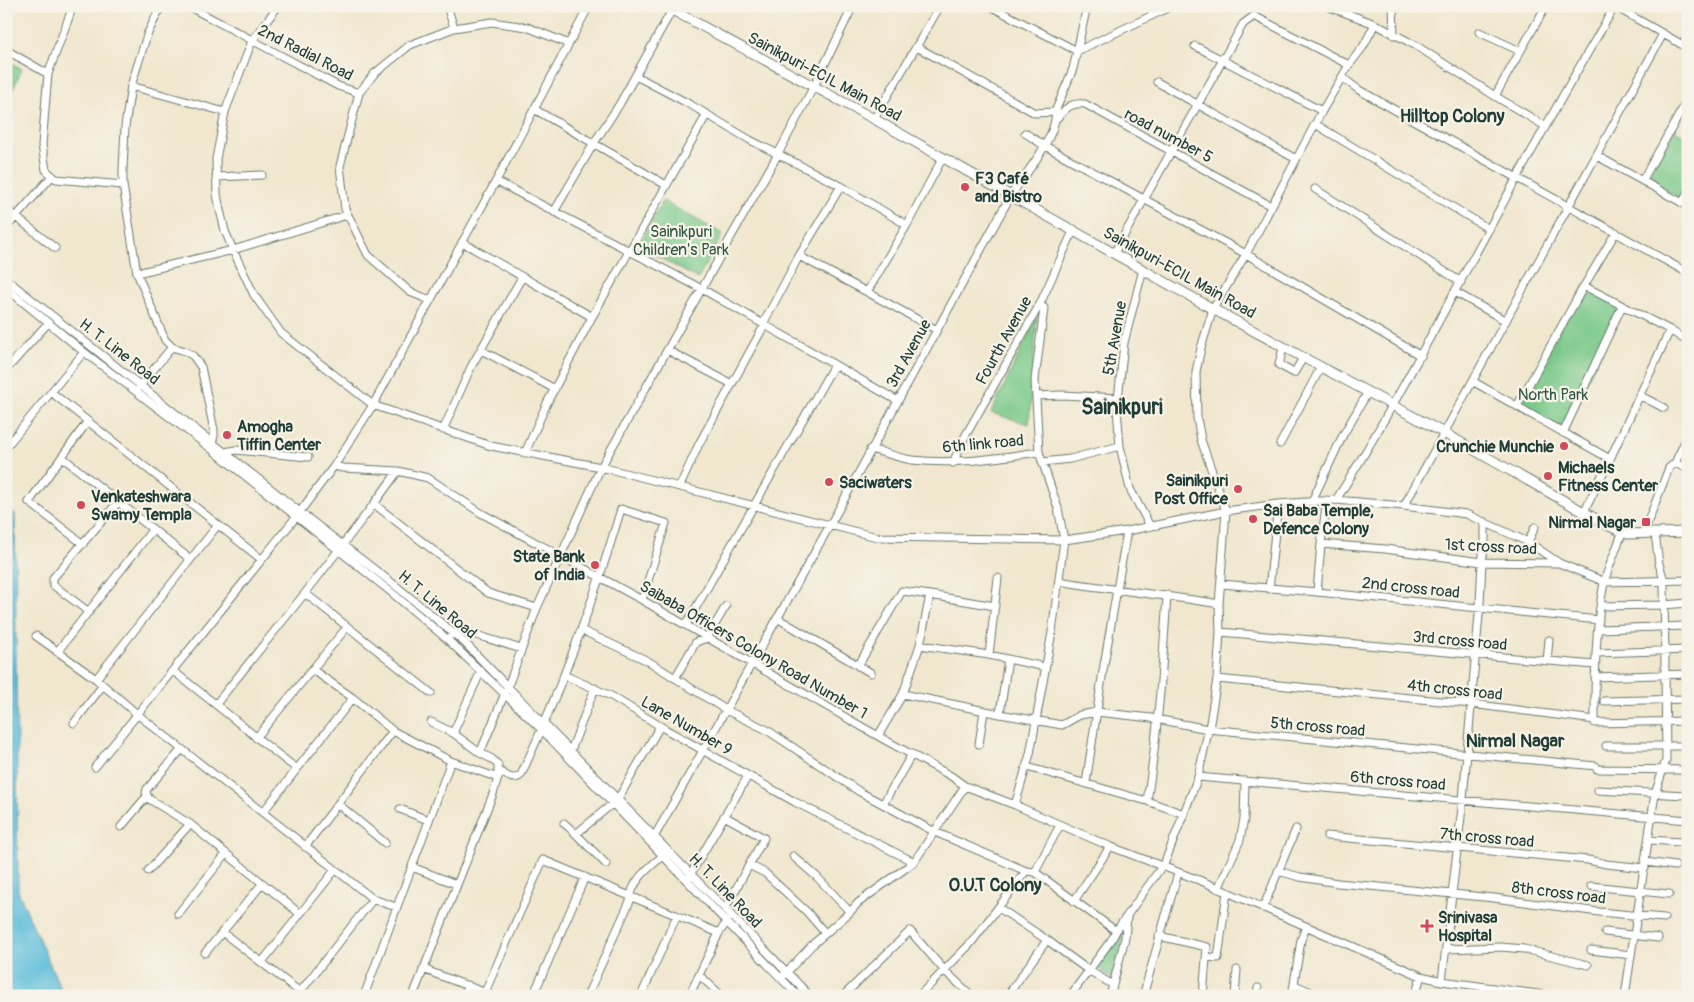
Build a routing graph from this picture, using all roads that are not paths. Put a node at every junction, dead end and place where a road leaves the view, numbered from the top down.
1 (73, 6) edge
2 (161, 6) edge
3 (188, 6) edge
4 (278, 6) edge
5 (447, 6) edge
6 (589, 6) edge
7 (840, 6) edge
8 (940, 6) edge
9 (990, 6) edge
10 (1087, 6) edge
11 (1327, 6) edge
12 (1393, 6) edge
13 (1546, 6) edge
14 (1614, 6) edge
15 (1170, 7) edge
16 (669, 8) edge
17 (852, 9) edge
18 (1375, 24) junction
19 (454, 28) junction
20 (1479, 32) dead end
21 (1664, 34) junction
22 (1394, 35) junction
23 (252, 41) junction
24 (569, 44) junction
25 (1195, 46) dead end
26 (916, 47) junction
27 (1688, 48) edge
28 (6, 50) edge
29 (1077, 51) junction
30 (1520, 51) junction
31 (1223, 60) junction
32 (1349, 65) junction
33 (48, 74) junction
34 (636, 76) junction
35 (1343, 78) junction
36 (1157, 82) dead end
37 (131, 86) junction
38 (814, 86) junction
39 (359, 94) junction
40 (1494, 96) junction
41 (1688, 99) edge
42 (1198, 105) junction
43 (534, 109) junction
44 (1322, 111) junction
45 (226, 112) junction
46 (707, 114) junction
47 (1055, 115) junction
48 (874, 119) junction
49 (1315, 124) junction
50 (1545, 126) junction
51 (1025, 133) dead end
52 (594, 143) junction
53 (1045, 146) junction
54 (1172, 152) junction
55 (778, 154) junction
56 (1597, 156) junction
57 (943, 157) junction
58 (1296, 159) junction
59 (52, 176) junction
60 (262, 176) dead end
61 (216, 177) junction
62 (1517, 177) junction
63 (496, 181) junction
64 (1642, 181) junction
65 (123, 185) junction
66 (666, 185) junction
67 (841, 186) junction
68 (1316, 189) dead end
69 (1688, 193) edge
70 (1010, 195) junction
71 (1145, 199) junction
72 (1685, 204) edge
73 (1271, 206) junction
74 (1570, 206) junction
75 (6, 209) edge
76 (554, 212) junction
77 (347, 215) junction
78 (16, 216) junction
79 (907, 225) junction
80 (6, 228) edge
81 (1489, 228) junction
82 (1074, 230) junction
83 (1616, 232) junction
84 (462, 242) junction
85 (55, 248) dead end
86 (233, 250) junction
87 (629, 252) junction
88 (1114, 252) junction
89 (1246, 254) junction
90 (799, 256) junction
91 (1143, 269) junction
92 (137, 273) junction
93 (1688, 273) edge
94 (522, 277) junction
95 (6, 279) edge
96 (1461, 282) junction
97 (1584, 286) junction
98 (6, 288) edge
99 (702, 290) junction
100 (867, 292) junction
101 (1455, 292) junction
102 (430, 300) junction
103 (1040, 304) junction
104 (1622, 306) junction
105 (1213, 309) junction
106 (592, 317) junction
107 (1506, 321) junction
108 (48, 322) junction
109 (764, 324) junction
110 (937, 330) junction
111 (1670, 330) junction
112 (1688, 342) edge
113 (172, 347) junction
114 (1283, 347) junction
115 (481, 350) junction
116 (667, 350) junction
117 (84, 352) junction
118 (1421, 356) junction
119 (1303, 358) junction
120 (8, 365) edge
121 (834, 365) junction
122 (1321, 367) junction
123 (1474, 382) junction
124 (732, 384) junction
125 (138, 388) junction
126 (555, 389) junction
127 (52, 392) junction
128 (1368, 392) junction
129 (1639, 395) junction
130 (1036, 396) junction
131 (1118, 398) junction
132 (898, 402) junction
133 (373, 405) junction
134 (1392, 405) junction
135 (1517, 406) junction
136 (1664, 408) dead end
137 (88, 421) junction
138 (443, 430) junction
139 (1444, 433) junction
140 (1564, 433) junction
141 (1688, 435) edge
142 (1280, 444) dead end
143 (211, 445) junction
144 (6, 446) edge
145 (1120, 446) junction
146 (870, 449) junction
147 (1039, 452) junction
148 (525, 453) junction
149 (223, 454) junction
150 (308, 456) dead end
151 (62, 457) junction
152 (1610, 459) junction
153 (1043, 462) junction
154 (952, 463) junction
155 (1675, 464) junction
156 (334, 466) junction
157 (601, 466) junction
158 (1688, 469) edge
159 (398, 471) junction
160 (680, 486) junction
161 (1327, 500) junction
162 (1336, 500) junction
163 (119, 501) junction
164 (1312, 501) junction
165 (374, 504) junction
166 (1278, 504) junction
167 (754, 505) junction
168 (1404, 506) junction
169 (1226, 511) junction
170 (1584, 512) junction
171 (298, 515) junction
172 (1485, 522) junction
173 (830, 525) junction
174 (217, 526) junction
175 (1150, 526) junction
176 (1536, 527) dead end
177 (153, 529) junction
178 (1127, 531) junction
179 (1688, 532) edge
180 (1622, 533) junction
181 (1643, 534) junction
182 (1655, 534) junction
183 (1064, 540) junction
184 (1528, 542) junction
185 (83, 544) junction
186 (1321, 544) junction
187 (340, 548) junction
188 (561, 555) junction
189 (190, 559) junction
190 (261, 559) junction
191 (1482, 562) junction
192 (1559, 562) junction
193 (601, 576) junction
194 (998, 578) dead end
195 (1664, 580) junction
196 (1688, 580) edge
197 (1059, 581) junction
198 (1605, 582) junction
199 (1221, 584) junction
200 (1269, 588) junction
201 (1117, 590) junction
202 (1317, 592) junction
203 (305, 594) junction
204 (930, 595) junction
205 (1167, 595) junction
206 (642, 600) junction
207 (1688, 603) edge
208 (1219, 604) junction
209 (1664, 605) junction
210 (726, 606) dead end
211 (995, 606) junction
212 (1601, 606) junction
213 (537, 608) junction
214 (1480, 608) junction
215 (89, 612) junction
216 (777, 618) junction
217 (1599, 620) junction
218 (686, 626) junction
219 (1688, 626) edge
220 (347, 627) junction
221 (1664, 627) junction
222 (1599, 629) junction
223 (582, 630) junction
224 (1220, 632) junction
225 (454, 633) junction
226 (36, 636) dead end
227 (707, 638) junction
228 (447, 639) junction
229 (1548, 640) dead end
230 (920, 645) junction
231 (521, 650) junction
232 (1688, 650) edge
233 (1666, 651) junction
234 (57, 652) junction
235 (1597, 653) junction
236 (989, 655) junction
237 (1475, 655) junction
238 (1008, 659) junction
239 (1547, 661) junction
240 (752, 664) junction
241 (1595, 665) junction
242 (858, 666) junction
243 (1045, 667) junction
244 (314, 670) junction
245 (173, 671) junction
246 (481, 671) junction
247 (871, 672) dead end
248 (1688, 674) edge
249 (564, 675) junction
250 (1666, 675) junction
251 (1595, 677) junction
252 (675, 678) junction
253 (1216, 678) junction
254 (96, 679) junction
255 (103, 686) junction
256 (508, 686) junction
257 (595, 688) junction
258 (431, 693) dead end
259 (504, 694) junction
260 (903, 694) junction
261 (353, 698) junction
262 (1688, 699) edge
263 (1666, 700) junction
264 (1604, 701) dead end
265 (216, 704) junction
266 (1471, 704) junction
267 (726, 710) junction
268 (984, 710) junction
269 (1097, 712) junction
270 (137, 714) junction
271 (1000, 714) junction
272 (1156, 719) junction
273 (1036, 720) junction
274 (1595, 720) junction
275 (1688, 721) edge
276 (430, 722) dead end
277 (1665, 722) junction
278 (74, 723) dead end
279 (660, 726) junction
280 (543, 727) junction
281 (1208, 729) junction
282 (393, 731) junction
283 (453, 733) junction
284 (878, 736) junction
285 (256, 738) junction
286 (979, 744) dead end
287 (1606, 746) dead end
288 (1666, 746) junction
289 (1688, 746) edge
290 (182, 749) junction
291 (703, 750) junction
292 (480, 753) junction
293 (1466, 753) junction
294 (570, 754) junction
295 (912, 754) junction
296 (451, 761) junction
297 (94, 767) dead end
298 (1026, 767) junction
299 (297, 769) junction
300 (1663, 770) junction
301 (1686, 770) dead end
302 (498, 774) junction
303 (748, 776) junction
304 (1198, 777) junction
305 (1245, 781) junction
306 (1086, 783) junction
307 (965, 786) junction
308 (1598, 790) dead end
309 (1655, 794) junction
310 (1685, 795) dead end
311 (147, 796) junction
312 (1463, 799) junction
313 (616, 801) junction
314 (1147, 801) junction
315 (338, 804) junction
316 (883, 804) junction
317 (1015, 805) junction
318 (400, 809) dead end
319 (263, 812) junction
320 (1184, 814) junction
321 (724, 816) junction
322 (1653, 816) junction
323 (428, 820) junction
324 (1688, 820) edge
325 (564, 823) dead end
326 (190, 824) junction
327 (1060, 825) junction
328 (121, 827) dead end
329 (1296, 829) dead end
330 (935, 832) junction
331 (576, 834) junction
332 (1327, 836) dead end
333 (653, 840) junction
334 (1648, 840) junction
335 (1681, 842) dead end
336 (385, 843) dead end
337 (1109, 846) junction
338 (305, 847) junction
339 (1457, 849) junction
340 (666, 853) junction
341 (226, 854) junction
342 (793, 856) dead end
343 (914, 862) junction
344 (606, 864) dead end
345 (749, 865) junction
346 (1645, 865) junction
347 (1675, 866) dead end
348 (412, 867) junction
349 (1161, 867) junction
350 (336, 870) junction
351 (148, 871) dead end
352 (1026, 871) junction
353 (1278, 871) junction
354 (1035, 872) junction
355 (691, 873) junction
356 (1178, 873) junction
357 (586, 877) junction
358 (686, 881) junction
359 (262, 884) junction
360 (456, 884) junction
361 (1591, 886) dead end
362 (1218, 889) junction
363 (1641, 891) junction
364 (1227, 892) junction
365 (1451, 894) junction
366 (1669, 894) dead end
367 (630, 896) junction
368 (373, 899) junction
369 (1074, 901) junction
370 (396, 907) junction
371 (999, 908) junction
372 (1263, 908) junction
373 (725, 909) junction
374 (850, 912) junction
375 (299, 913) junction
376 (178, 914) dead end
377 (1638, 914) junction
378 (676, 915) junction
379 (732, 916) junction
380 (1126, 917) junction
381 (1664, 918) dead end
382 (726, 922) junction
383 (1306, 926) junction
384 (1116, 931) junction
385 (222, 932) junction
386 (1605, 932) dead end
387 (718, 933) junction
388 (825, 933) junction
389 (1634, 935) junction
390 (1159, 936) junction
391 (1658, 938) dead end
392 (1047, 940) junction
393 (1446, 949) junction
394 (1591, 950) dead end
395 (205, 952) dead end
396 (1631, 955) junction
397 (1206, 957) junction
398 (262, 962) junction
399 (1588, 965) dead end
400 (424, 969) junction
401 (944, 970) junction
402 (1088, 970) junction
403 (1237, 970) dead end
404 (786, 972) junction
405 (699, 975) junction
406 (1421, 976) junction
407 (781, 978) junction
408 (1442, 981) junction
409 (1294, 984) junction
410 (468, 985) junction
411 (1113, 985) junction
412 (1486, 987) junction
413 (1258, 988) dead end
414 (485, 992) junction
415 (1501, 992) edge
416 (1514, 993) edge
417 (1529, 994) edge
418 (1539, 995) edge
419 (364, 996) edge
420 (413, 996) edge
421 (464, 996) edge
422 (494, 996) edge
423 (533, 996) edge
424 (587, 996) edge
425 (641, 996) edge
426 (689, 996) edge
427 (722, 996) edge
428 (798, 996) edge
429 (810, 996) edge
430 (843, 996) edge
431 (919, 996) edge
432 (972, 996) edge
433 (996, 996) edge
434 (1002, 996) edge
435 (1007, 996) edge
436 (1070, 996) edge
437 (1110, 996) edge
438 (1143, 996) edge
439 (1203, 996) edge
440 (1235, 996) edge
441 (1256, 996) edge
442 (1292, 996) edge
443 (1320, 996) edge
444 (1415, 996) edge
445 (1485, 996) edge
446 (1552, 996) edge
447 (1625, 996) edge

1 - 33 street
2 - 37 street
3 - 23 street, 2nd Radial Road
4 - 23 street
5 - 19 street
6 - 24 street
7 - 17 street
8 - 26 street
9 - 29 street
10 - 29 street, 3rd Avenue
11 - 18 street
12 - 22 street
13 - 30 street
14 - 21 street
14 - 50 street
15 - 29 street
16 - 34 street
16 - 38 main road, Sainikpuri-ECIL Main Road
17 - 38 street
18 - 22 street
18 - 32 street
19 - 24 street
19 - 39 street
20 - 30 street
21 - 27 street
21 - 56 street
22 - 40 street
23 - 39 street, 2nd Radial Road
23 - 45 street
24 - 43 street
25 - 31 street
26 - 47 street
26 - 48 street
28 - 33 street
29 - 47 street, 3rd Avenue
30 - 40 street
31 - 32 street
31 - 42 street
31 - 44 street
32 - 35 street
33 - 59 street
34 - 46 street
34 - 52 street
35 - 44 street
35 - 62 street
36 - 42 street
37 - 45 street
37 - 65 street
38 - 48 main road, Sainikpuri-ECIL Main Road
38 - 55 street
39 - 77 street
40 - 50 street
41 - 64 street
42 - 54 street
42 - 58 street
43 - 52 street
43 - 63 street
44 - 49 street
45 - 61 street
46 - 55 street
46 - 66 street
47 - 53 street, 3rd Avenue
47 - 54 street, road number 5
48 - 57 main road, Sainikpuri-ECIL Main Road
49 - 58 street
49 - 81 street
50 - 62 street
51 - 53 street
52 - 66 street
52 - 76 street
53 - 70 street, 3rd Avenue
53 - 71 street
54 - 71 street
54 - 73 street, road number 5
55 - 67 street
55 - 99 street
56 - 64 street
56 - 74 street
57 - 70 main road, Sainikpuri-ECIL Main Road
57 - 79 street
58 - 73 street
59 - 65 street
59 - 78 street
60 - 61 street
61 - 86 street
62 - 74 street
62 - 81 street
63 - 76 street
63 - 84 street
64 - 72 street
65 - 92 street
66 - 87 street
67 - 79 street
67 - 90 street
68 - 96 street
69 - 72 street
70 - 82 main road, Sainikpuri-ECIL Main Road
70 - 110 street, 3rd Avenue
71 - 88 street
71 - 89 street
73 - 89 street
74 - 83 street
74 - 107 street
75 - 78 street
76 - 87 street
77 - 86 street
77 - 102 street
78 - 80 street
78 - 85 street
79 - 100 street
81 - 96 street
82 - 88 main road, Sainikpuri-ECIL Main Road
82 - 103 street, Fourth Avenue
83 - 93 street
83 - 97 street
84 - 94 street
84 - 102 street
86 - 92 street
86 - 133 street
87 - 99 street
87 - 106 street
88 - 91 main road, Sainikpuri-ECIL Main Road
89 - 105 street
89 - 118 street
90 - 100 street
90 - 109 street
91 - 105 main road, Sainikpuri-ECIL Main Road
91 - 131 street, 5th Avenue
92 - 113 street
94 - 106 street
94 - 115 street
95 - 125 street, H. T. Line Road
96 - 101 street
97 - 104 street
97 - 135 street
98 - 108 street, H. T. Line Road
99 - 109 street
99 - 116 street
100 - 110 street
101 - 107 street
101 - 118 street
102 - 133 street
103 - 130 street
103 - 154 street, Fourth Avenue
104 - 111 street
104 - 140 street
105 - 114 main road, Sainikpuri-ECIL Main Road
105 - 169 street
106 - 126 street
107 - 123 street
108 - 117 street, H. T. Line Road
108 - 120 street
109 - 121 street
109 - 124 street
110 - 132 street, 3rd Avenue
111 - 112 street
111 - 129 street
113 - 125 street
113 - 143 street
114 - 119 main road, Sainikpuri-ECIL Main Road
114 - 119 street
115 - 126 street
115 - 138 street
116 - 124 street
116 - 157 street
117 - 125 street, H. T. Line Road
117 - 127 street
118 - 134 street
119 - 122 main road, Sainikpuri-ECIL Main Road
121 - 132 street
121 - 167 street
122 - 128 main road, Sainikpuri-ECIL Main Road
122 - 142 street
123 - 135 street
123 - 139 street
124 - 160 street
125 - 143 street, H. T. Line Road
126 - 148 street
127 - 137 street
127 - 144 street
128 - 134 main road, Sainikpuri-ECIL Main Road
128 - 164 street
129 - 136 street
129 - 152 street
130 - 131 street
130 - 147 street
131 - 145 street, 5th Avenue
132 - 146 street, 3rd Avenue
133 - 138 street
133 - 156 street
134 - 139 main road, Sainikpuri-ECIL Main Road
134 - 162 street
135 - 140 street
137 - 151 street
137 - 174 street
138 - 148 street
139 - 168 street
139 - 170 main road, Sainikpuri-ECIL Main Road
140 - 152 street
141 - 155 street
143 - 149 street, H. T. Line Road
145 - 153 street
145 - 175 street, 5th Avenue
146 - 154 street, 6th link road
146 - 173 street, 3rd Avenue
147 - 153 street
147 - 154 street, 6th link road
148 - 157 street
149 - 150 street
149 - 171 street, H. T. Line Road
151 - 163 street
151 - 185 street
152 - 170 street
153 - 183 street
155 - 158 street
155 - 181 street
156 - 159 street, Saibaba Officers Colony Road Number 1
156 - 171 street
157 - 160 street
157 - 188 street
159 - 165 street
159 - 188 street, Saibaba Officers Colony Road Number 1
160 - 167 street
161 - 162 street
161 - 164 street
161 - 186 street
162 - 168 street
163 - 177 street
163 - 185 street
164 - 166 street
165 - 187 street
165 - 213 street
166 - 169 street
166 - 200 street
167 - 173 street
167 - 218 street
168 - 172 street
169 - 175 street
169 - 199 street
170 - 180 main road, Sainikpuri-ECIL Main Road
171 - 187 street, H. T. Line Road
171 - 190 street
172 - 184 street
172 - 191 street
173 - 183 street
173 - 216 street, 3rd Avenue
174 - 189 street
174 - 190 street
175 - 178 street
176 - 184 street
177 - 189 street
177 - 215 street
178 - 183 street
178 - 201 street
179 - 182 main road, Sainikpuri-ECIL Main Road
180 - 181 main road, Sainikpuri-ECIL Main Road
180 - 198 street
181 - 182 main road, Sainikpuri-ECIL Main Road
182 - 195 street
183 - 197 street
184 - 192 street
185 - 215 street
186 - 191 street, 1st cross road
186 - 202 street
187 - 203 street
187 - 225 street, H. T. Line Road
187 - 228 street, H. T. Line Road
188 - 193 street, Saibaba Officers Colony Road Number 1
188 - 213 street
189 - 254 street
190 - 245 street
191 - 192 street, 1st cross road
191 - 214 street
192 - 198 street, 1st cross road
193 - 206 street, Saibaba Officers Colony Road Number 1
193 - 206 street
193 - 223 street
194 - 211 street
195 - 196 street
195 - 198 street
195 - 209 street
197 - 201 street
197 - 243 street
198 - 212 street
199 - 200 street, 2nd cross road
199 - 208 street
200 - 202 street, 2nd cross road
201 - 205 street
201 - 269 street
202 - 214 street, 2nd cross road
203 - 220 street
203 - 265 street
204 - 211 street
204 - 230 street
204 - 242 street
205 - 208 street
205 - 272 street
206 - 218 street, Saibaba Officers Colony Road Number 1
207 - 209 street
208 - 224 street
209 - 212 street
209 - 221 street
210 - 227 street
211 - 236 street
212 - 217 street
213 - 231 street
214 - 217 street, 2nd cross road
214 - 237 street
215 - 234 street
216 - 240 street, 3rd Avenue
216 - 242 street
217 - 222 street
218 - 227 street, Saibaba Officers Colony Road Number 1
219 - 221 street
220 - 244 street
220 - 258 street
221 - 222 street
221 - 233 street
222 - 235 street
223 - 249 street
223 - 252 street
224 - 237 street, 3rd cross road
224 - 253 street
225 - 228 street
225 - 231 street
225 - 256 street, H. T. Line Road
226 - 234 street
227 - 240 street, Saibaba Officers Colony Road Number 1
227 - 252 street
228 - 246 street, H. T. Line Road
229 - 239 street
230 - 236 street
230 - 260 street
231 - 256 street
232 - 233 street
233 - 235 street
233 - 250 street
234 - 254 street
235 - 241 street
236 - 238 street
237 - 239 street, 3rd cross road
237 - 266 street
238 - 243 street
238 - 271 street
239 - 241 street, 3rd cross road
240 - 267 street, 3rd Avenue
240 - 284 street, Saibaba Officers Colony Road Number 1
241 - 251 street
242 - 247 street
243 - 273 street
244 - 261 street
244 - 285 street
245 - 265 street
245 - 270 street
246 - 259 street, H. T. Line Road
246 - 283 street
248 - 250 street
249 - 257 street, Lane Number 9
249 - 280 street
250 - 251 street
250 - 263 street
251 - 274 street
252 - 267 street
253 - 266 street, 4th cross road
253 - 281 street
254 - 255 street
255 - 270 street
255 - 278 street
256 - 259 street
256 - 280 street, H. T. Line Road
257 - 279 street, Lane Number 9
257 - 294 street
259 - 280 street, H. T. Line Road
259 - 292 street
260 - 268 street, 5th cross road
260 - 284 street
261 - 282 street
261 - 299 street
262 - 263 street
263 - 264 street
263 - 277 street
265 - 285 street
266 - 274 street, 4th cross road
266 - 293 street
267 - 291 street, 3rd Avenue
267 - 316 street
268 - 271 street, 5th cross road
268 - 286 street
269 - 272 street, 5th cross road
269 - 273 street, 5th cross road
269 - 306 street
270 - 290 street
270 - 297 street
271 - 273 street, 5th cross road
272 - 281 street, 5th cross road
272 - 314 street
273 - 298 street
274 - 277 street, 4th cross road
275 - 277 street, 4th cross road
276 - 283 street
277 - 288 street
279 - 291 street, Lane Number 9
279 - 313 street
280 - 294 street, H. T. Line Road
280 - 302 street
281 - 293 street, 5th cross road
281 - 304 street
282 - 296 street
282 - 315 street
283 - 292 street
284 - 295 street, Saibaba Officers Colony Road Number 1
285 - 299 street
287 - 288 street
288 - 289 street
288 - 300 street
290 - 311 street
290 - 319 street
291 - 303 street, Lane Number 9
291 - 333 street, 3rd Avenue
292 - 302 street
293 - 300 street, 5th cross road
293 - 312 street
294 - 313 street, H. T. Line Road
295 - 307 street, Saibaba Officers Colony Road Number 1
295 - 316 street
296 - 302 street
296 - 323 street
298 - 306 street
298 - 317 street
299 - 319 street
300 - 301 street, 5th cross road
300 - 309 street
302 - 360 street
303 - 321 street
303 - 343 street, Lane Number 9
304 - 305 street, 6th cross road
304 - 320 street
305 - 312 street, 6th cross road
305 - 362 street
306 - 314 street
307 - 317 street, Saibaba Officers Colony Road Number 1
307 - 330 street
308 - 309 street
309 - 310 street
309 - 322 street
311 - 326 street
311 - 328 street
312 - 322 street, 6th cross road
312 - 339 street
313 - 331 street
313 - 333 street, H. T. Line Road
314 - 320 street
315 - 336 street
315 - 338 street
316 - 330 street
317 - 327 street, Saibaba Officers Colony Road Number 1
318 - 323 street
319 - 338 street
320 - 349 street
321 - 345 street
321 - 355 street
322 - 324 street
322 - 334 street
323 - 348 street
325 - 331 street
326 - 341 street
326 - 351 street
327 - 337 street, Saibaba Officers Colony Road Number 1
327 - 354 street
329 - 353 street
330 - 343 street
330 - 352 street
331 - 344 street
332 - 339 street, 7th cross road
333 - 340 street, H. T. Line Road
334 - 335 street
334 - 346 street
337 - 349 street, Saibaba Officers Colony Road Number 1
337 - 369 street
338 - 350 street
339 - 346 street, 7th cross road
339 - 365 street
340 - 355 street, H. T. Line Road
340 - 358 street, H. T. Line Road
340 - 367 street
341 - 359 street
341 - 376 street
342 - 374 street
343 - 374 street
345 - 373 street
345 - 388 street
346 - 347 street, 7th cross road
346 - 363 street
348 - 360 street
348 - 370 street
349 - 356 street, Saibaba Officers Colony Road Number 1
349 - 380 street
350 - 368 street
350 - 375 street
352 - 354 street
352 - 371 street
353 - 365 street, 8th cross road
353 - 372 street
354 - 369 street
355 - 358 street
355 - 373 street, H. T. Line Road
356 - 362 street, Saibaba Officers Colony Road Number 1
356 - 390 street
357 - 367 street
357 - 414 street
357 - 423 street
358 - 382 street, H. T. Line Road
359 - 375 street
359 - 385 street
360 - 400 street
361 - 363 street
362 - 364 street, Saibaba Officers Colony Road Number 1
363 - 366 street
363 - 377 street
364 - 372 street, Saibaba Officers Colony Road Number 1
364 - 397 street
365 - 377 street, 8th cross road
365 - 393 street
367 - 378 street
367 - 424 street
368 - 370 street
368 - 398 street
369 - 384 street
370 - 419 street
371 - 392 street
371 - 401 street
372 - 383 street, Saibaba Officers Colony Road Number 1
373 - 379 street, H. T. Line Road
374 - 388 street
375 - 398 street
377 - 381 street, 8th cross road
377 - 389 street
378 - 387 street
378 - 425 street
379 - 382 street
379 - 404 street, H. T. Line Road
380 - 384 street
380 - 411 street
382 - 387 street
382 - 407 street, H. T. Line Road
383 - 406 street, Saibaba Officers Colony Road Number 1
383 - 409 street
384 - 402 street
385 - 395 street
385 - 398 street
386 - 389 street
387 - 405 street
388 - 404 street
389 - 391 street
389 - 396 street
390 - 397 street
390 - 438 street
392 - 402 street
392 - 435 street
393 - 399 street
393 - 408 street
394 - 396 street
396 - 447 street
397 - 439 street
400 - 410 street
400 - 420 street
401 - 430 street
401 - 431 street
401 - 432 street
402 - 411 street
402 - 436 street
403 - 440 street
404 - 407 street
404 - 429 street, H. T. Line Road
405 - 426 street
405 - 427 street
406 - 408 street, Saibaba Officers Colony Road Number 1
406 - 444 street
407 - 428 street, H. T. Line Road
408 - 412 street, Saibaba Officers Colony Road Number 1
409 - 442 street
409 - 443 street
410 - 414 street
410 - 421 street
411 - 437 street
412 - 415 street, Saibaba Officers Colony Road Number 1
412 - 445 street
413 - 441 street
414 - 422 street
415 - 416 street, Saibaba Officers Colony Road Number 1
416 - 417 street, Saibaba Officers Colony Road Number 1
417 - 418 street, Saibaba Officers Colony Road Number 1
418 - 446 street, Saibaba Officers Colony Road Number 1
433 - 434 street

